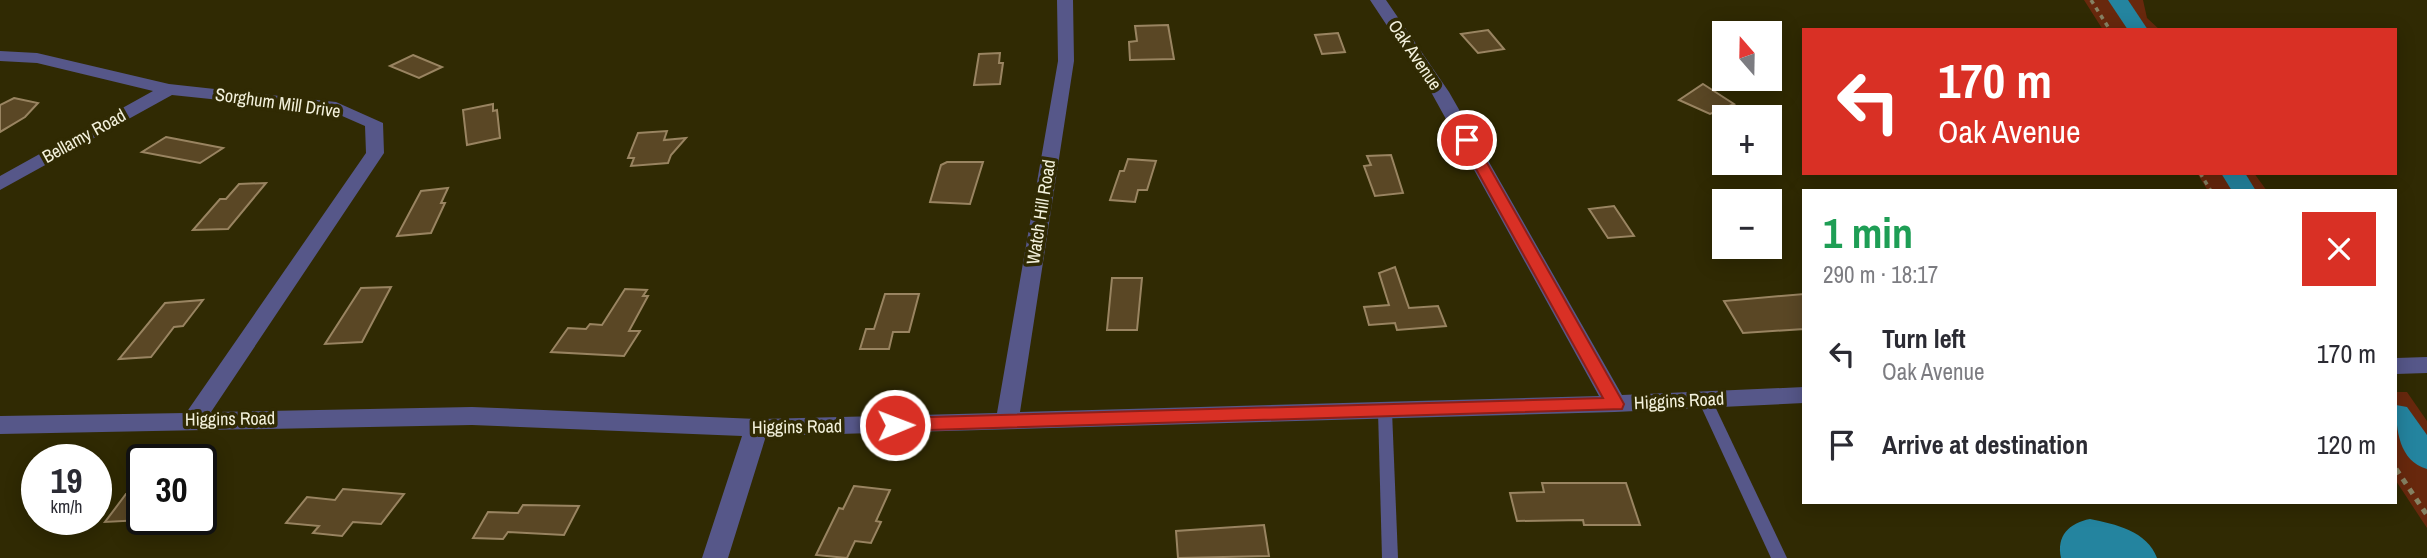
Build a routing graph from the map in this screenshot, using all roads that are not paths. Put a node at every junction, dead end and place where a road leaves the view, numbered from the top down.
1 (1065, 0) edge
2 (1378, 0) edge
3 (0, 56) edge
4 (169, 89) junction
5 (0, 184) edge
6 (2427, 365) edge
7 (2397, 366) edge
8 (1802, 395) edge
9 (1705, 400) junction
10 (1615, 404) junction
11 (1385, 411) junction
12 (194, 420) junction
13 (1007, 422) junction
14 (0, 425) edge
15 (757, 428) junction
16 (715, 558) edge
17 (1390, 558) edge
18 (1779, 558) edge

1 - 13 street, Watch Hill Road
2 - 10 street, Oak Avenue
3 - 4 street, Sorghum Mill Drive
4 - 5 street, Bellamy Road
4 - 12 street, Sorghum Mill Drive
6 - 7 street
8 - 9 street, Higgins Road
9 - 10 street, Higgins Road
9 - 18 lane
10 - 11 street, Higgins Road
11 - 13 street, Higgins Road
11 - 17 lane
12 - 14 street, Higgins Road
12 - 15 street, Higgins Road
13 - 15 street, Higgins Road
15 - 16 street

